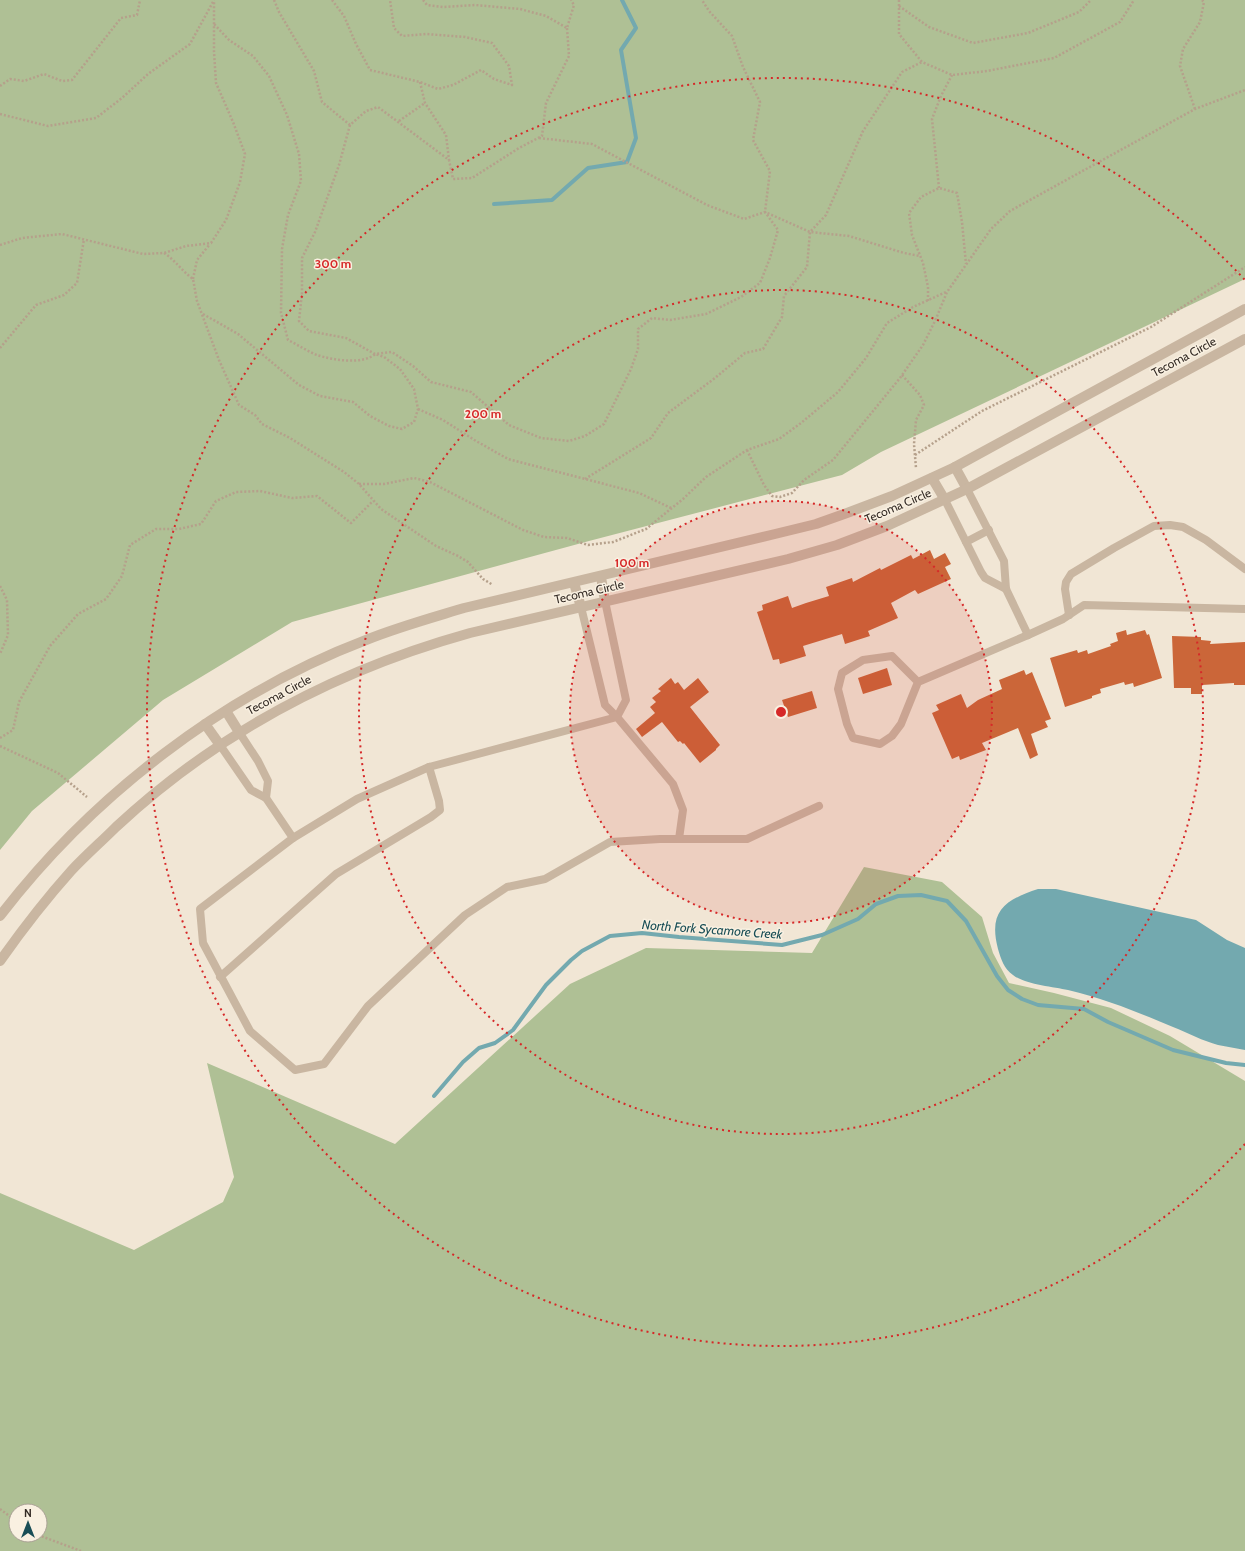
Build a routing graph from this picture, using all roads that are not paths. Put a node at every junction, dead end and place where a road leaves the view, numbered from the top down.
1 (1245, 309) edge
2 (1245, 339) edge
3 (955, 467) junction
4 (932, 478) junction
5 (967, 490) junction
6 (944, 500) junction
7 (989, 530) junction
8 (966, 542) junction
9 (1245, 569) edge
10 (601, 577) junction
11 (574, 583) junction
12 (1006, 589) junction
13 (606, 601) junction
14 (581, 607) junction
15 (1245, 610) edge
16 (1069, 615) junction
17 (1028, 635) junction
18 (918, 682) junction
19 (226, 711) junction
20 (618, 717) junction
21 (205, 724) junction
22 (239, 732) junction
23 (220, 745) junction
24 (429, 767) junction
25 (266, 798) junction
26 (819, 806) dead end
27 (293, 838) junction
28 (680, 839) junction
29 (0, 916) edge
30 (0, 961) edge
31 (220, 977) junction

1 - 3 street, Tecoma Circle
2 - 5 street, Tecoma Circle
3 - 4 street, Tecoma Circle
3 - 5 street
4 - 6 street
4 - 10 street, Tecoma Circle
5 - 6 street, Tecoma Circle
5 - 7 lane
6 - 8 lane
6 - 13 street, Tecoma Circle
7 - 8 lane
7 - 12 lane
8 - 12 lane
9 - 16 lane
10 - 11 street, Tecoma Circle
10 - 13 street
11 - 14 street
11 - 19 street, Tecoma Circle
12 - 17 lane
13 - 14 street, Tecoma Circle
13 - 20 lane
14 - 20 lane
14 - 22 street, Tecoma Circle
15 - 16 lane
16 - 17 lane
17 - 18 lane
18 - 18 lane
19 - 21 street, Tecoma Circle
19 - 22 street
20 - 24 lane
20 - 28 lane
21 - 23 street
21 - 29 street, Tecoma Circle
22 - 23 street, Tecoma Circle
22 - 25 lane
23 - 25 lane
23 - 30 street, Tecoma Circle
24 - 27 lane
24 - 31 lane
25 - 27 lane
26 - 28 lane
27 - 31 lane
28 - 31 lane

